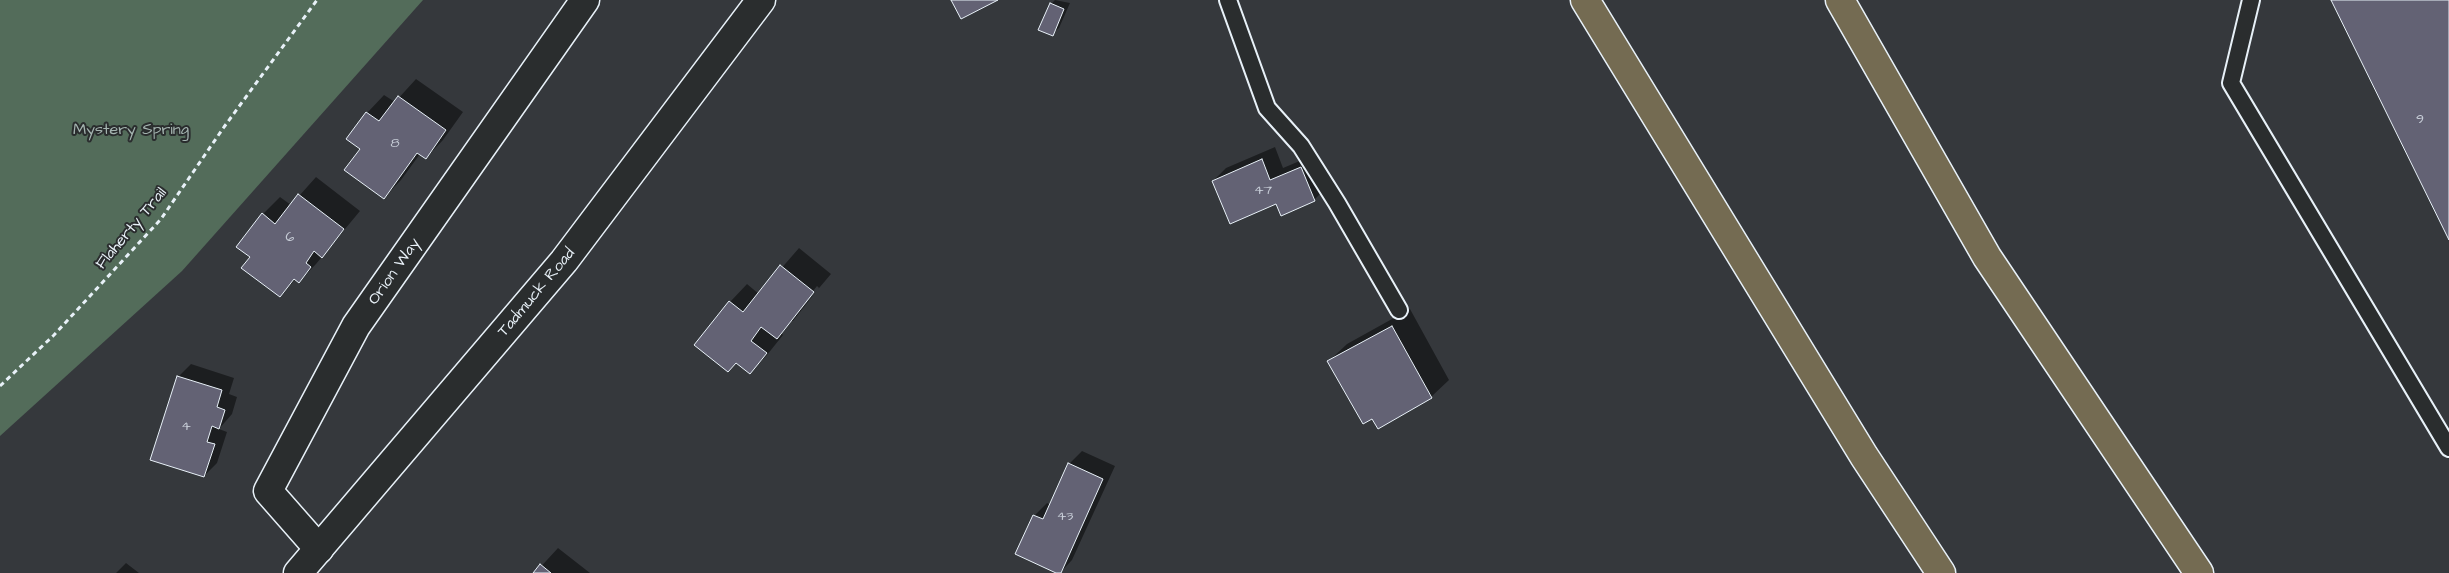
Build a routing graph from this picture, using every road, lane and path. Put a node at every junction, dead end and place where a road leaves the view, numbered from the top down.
1 (317, 0) edge
2 (585, 0) edge
3 (761, 0) edge
4 (1228, 0) edge
5 (1585, 0) edge
6 (1840, 0) edge
7 (2251, 0) edge
8 (1399, 310) dead end
9 (0, 386) edge
10 (2449, 448) edge
11 (319, 549) junction
12 (298, 573) edge
13 (1941, 573) edge
14 (2199, 573) edge

1 - 9 path, Flaherty Trail
2 - 11 street, Orion Way
3 - 11 street, Tadmuck Road
4 - 8 lane
5 - 13 highway
6 - 14 highway
7 - 10 lane
11 - 12 street, Tadmuck Road

